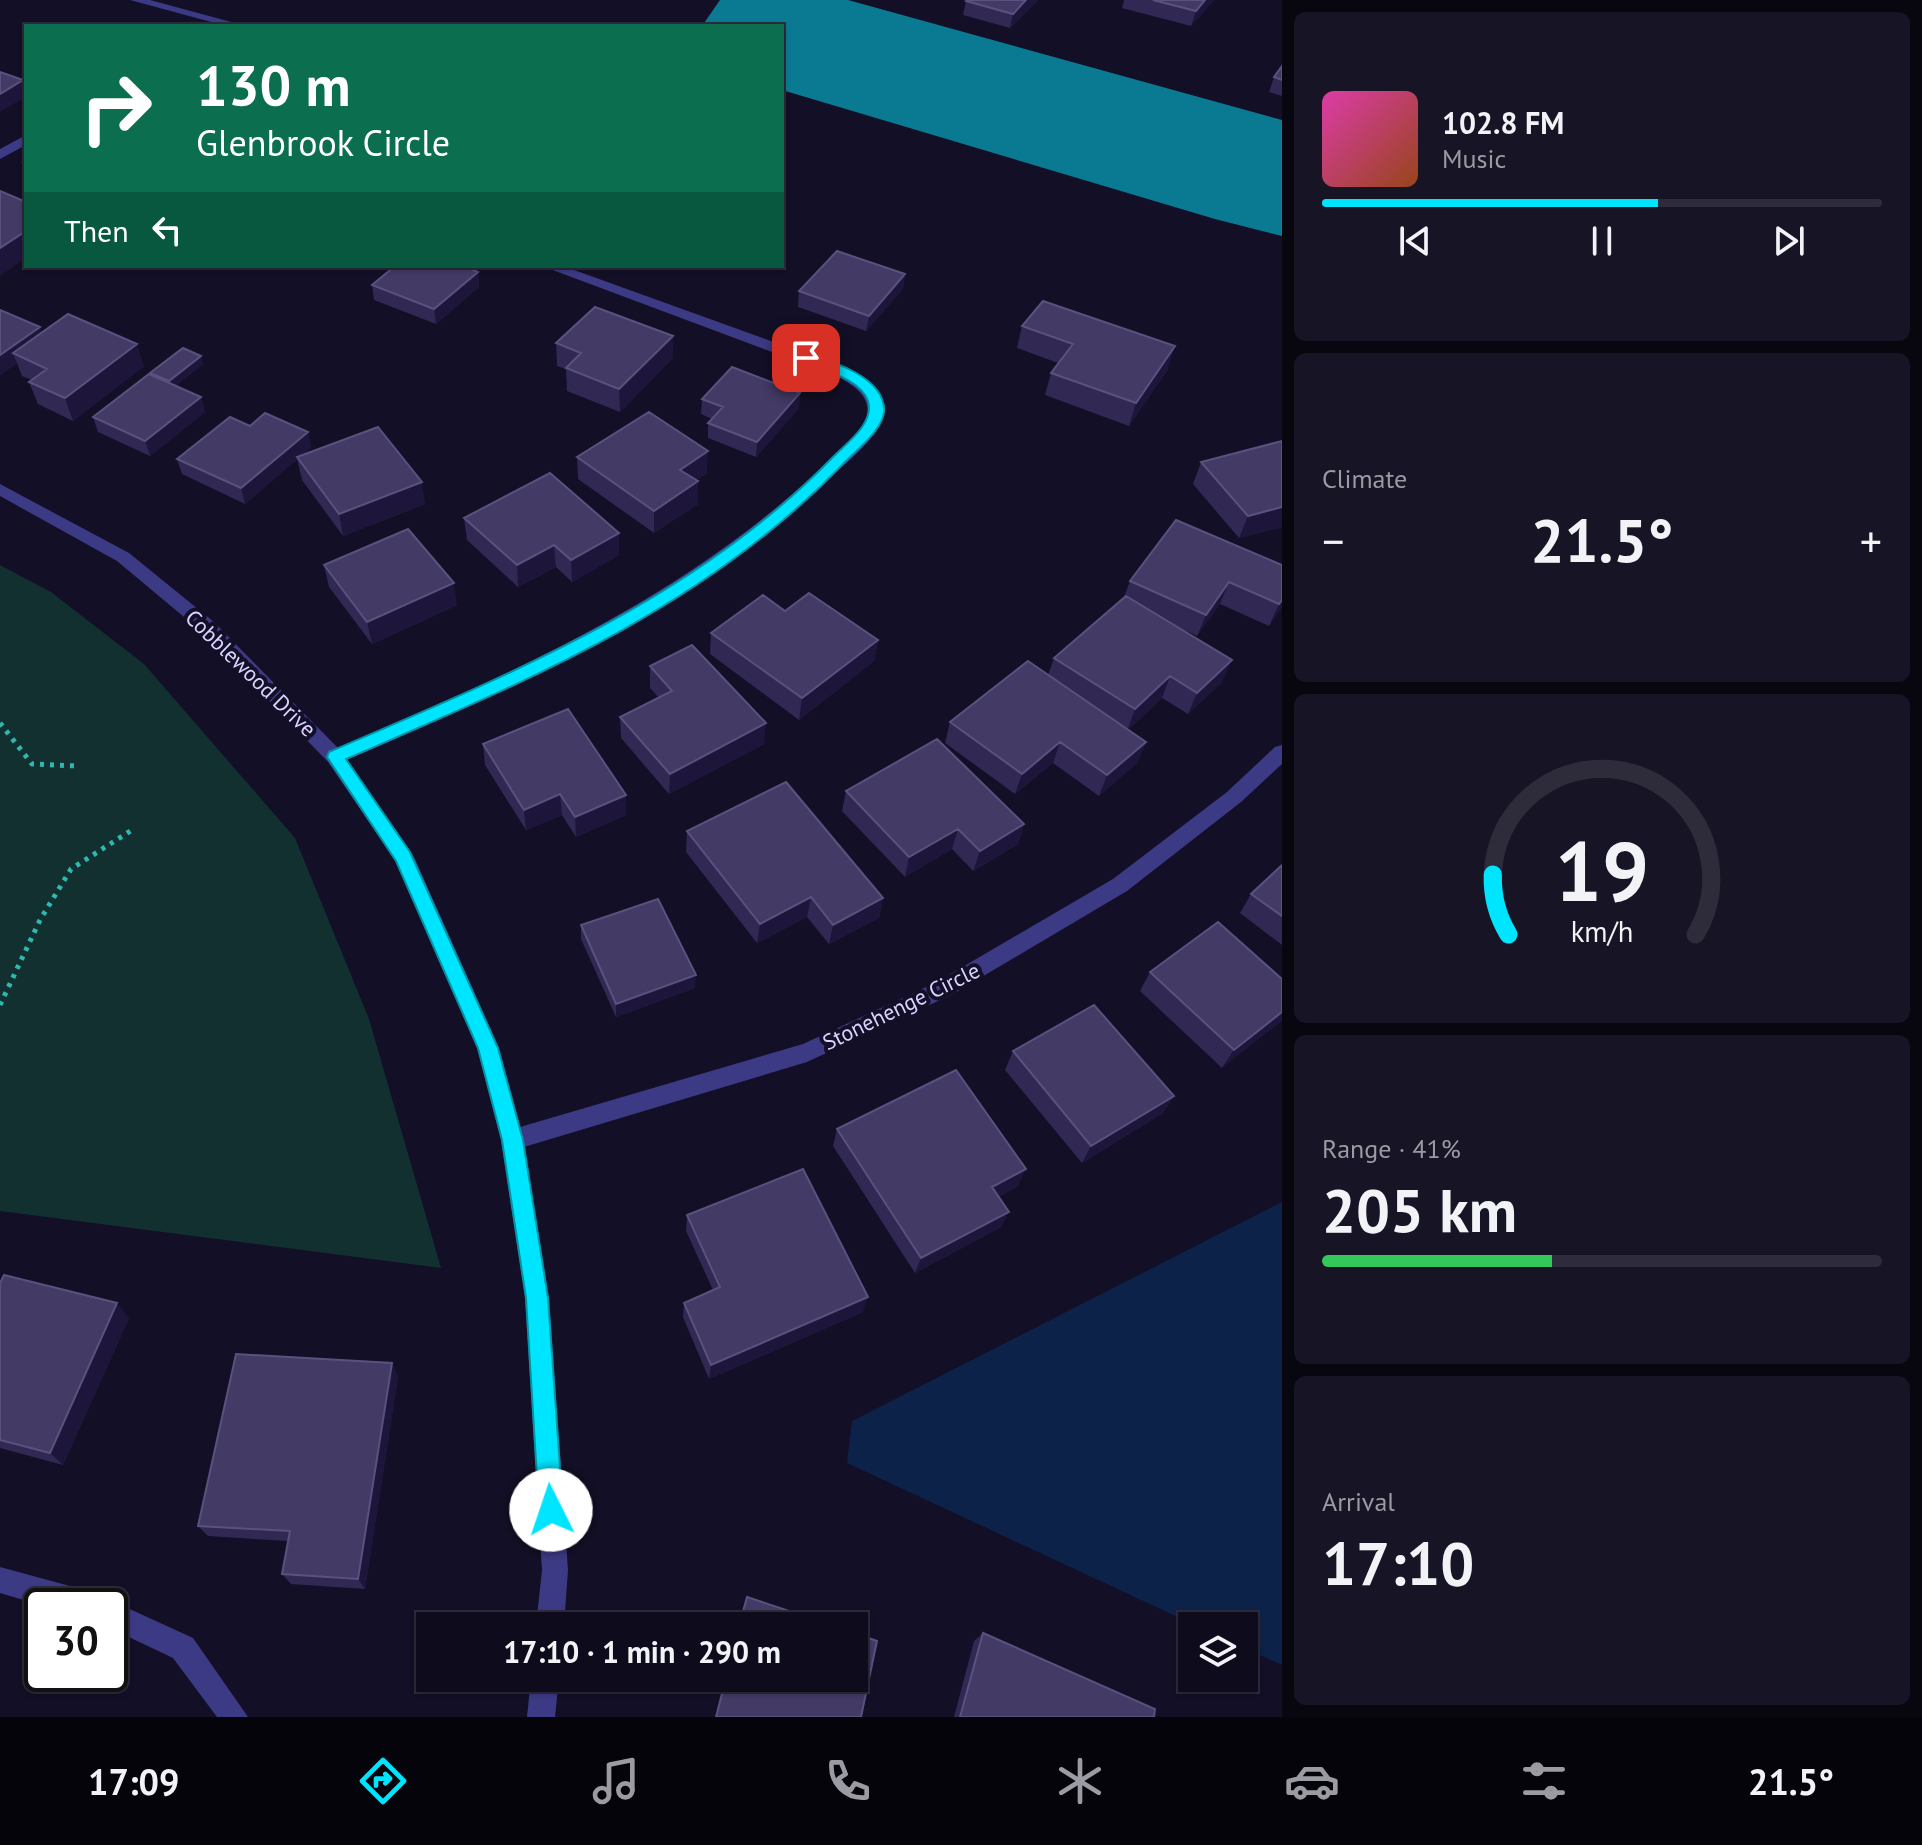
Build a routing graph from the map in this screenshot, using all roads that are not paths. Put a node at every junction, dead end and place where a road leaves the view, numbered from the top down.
1 (136, 0) edge
2 (232, 24) edge
3 (24, 140) edge
4 (0, 155) edge
5 (555, 268) edge
6 (0, 489) edge
7 (1282, 752) edge
8 (335, 757) junction
9 (512, 1140) junction
10 (0, 1580) edge
11 (28, 1588) edge
12 (551, 1612) edge
13 (128, 1622) edge
14 (544, 1692) edge
15 (234, 1717) edge
16 (541, 1717) edge

1 - 2 street
3 - 4 street
5 - 8 street
6 - 8 street, Cobblewood Drive
7 - 9 street, Stonehenge Circle
8 - 9 street, Cobblewood Drive
9 - 12 street, Cobblewood Drive
10 - 11 street
13 - 15 street
14 - 16 street

